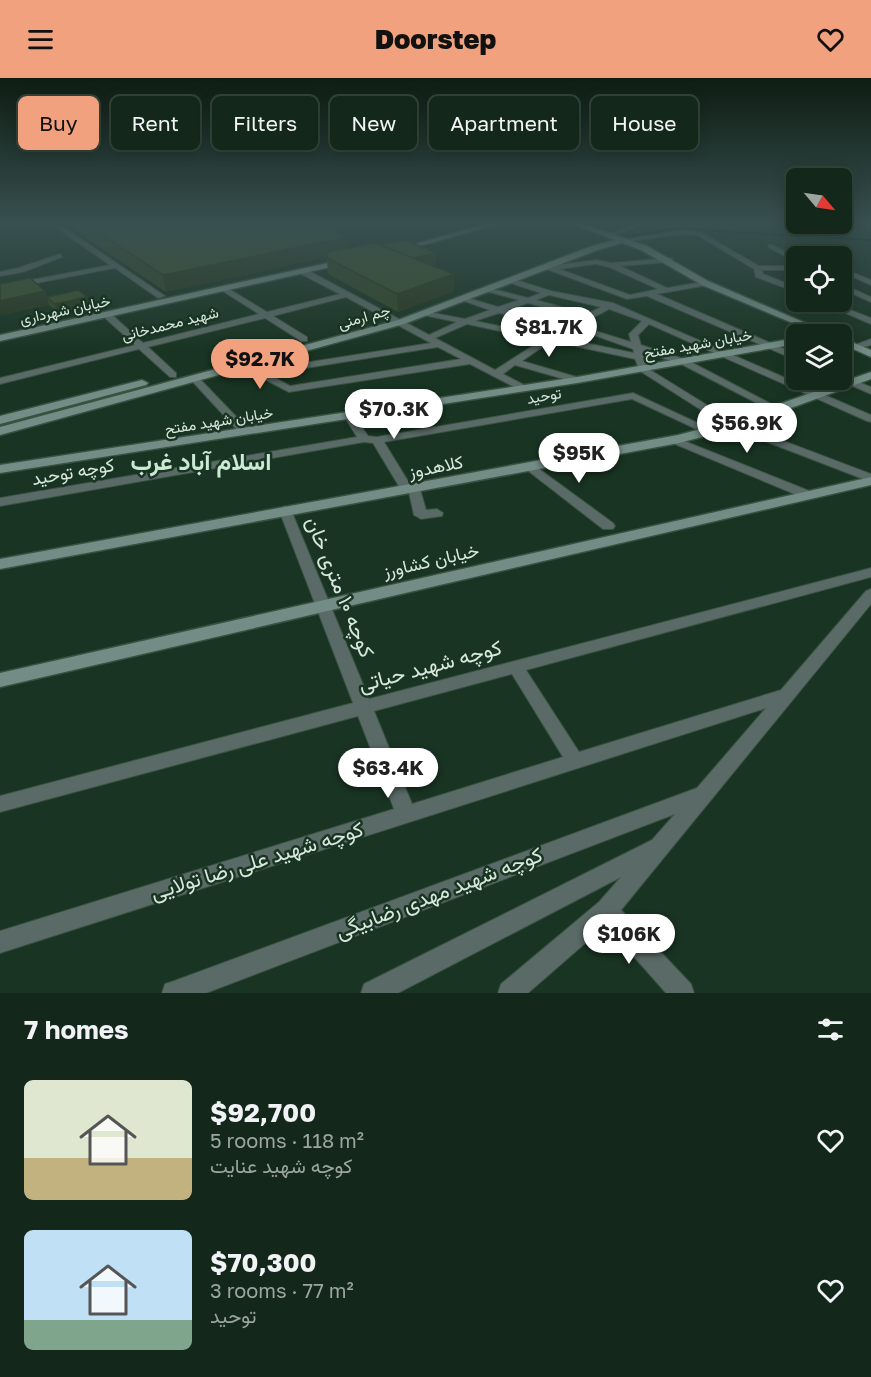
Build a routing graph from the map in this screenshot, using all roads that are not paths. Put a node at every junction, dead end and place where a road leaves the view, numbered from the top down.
1 (29, 267) edge
2 (111, 267) edge
3 (116, 267) edge
4 (303, 267) edge
5 (317, 267) edge
6 (532, 267) edge
7 (551, 267) edge
8 (558, 267) edge
9 (613, 267) edge
10 (679, 267) edge
11 (548, 268) junction
12 (758, 268) joint
13 (786, 268) edge
14 (302, 271) junction
15 (0, 274) edge
16 (852, 274) edge
17 (510, 280) junction
18 (705, 283) junction
19 (871, 283) edge
20 (786, 286) edge
21 (0, 288) edge
22 (224, 288) junction
23 (488, 289) junction
24 (666, 290) junction
25 (852, 291) edge
26 (549, 292) junction
27 (647, 293) junction
28 (346, 295) junction
29 (161, 296) junction
30 (464, 298) junction
31 (526, 300) junction
32 (871, 300) edge
33 (608, 306) junction
34 (498, 310) junction
35 (849, 312) edge
36 (426, 313) junction
37 (107, 315) junction
38 (264, 315) junction
39 (389, 316) junction
40 (588, 317) junction
41 (648, 320) junction
42 (466, 321) junction
43 (871, 321) edge
44 (401, 322) junction
45 (802, 324) edge
46 (570, 327) junction
47 (592, 333) dead end
48 (0, 336) edge
49 (429, 338) junction
50 (550, 338) junction
51 (304, 339) junction
52 (871, 342) edge
53 (786, 343) edge
54 (441, 344) junction
55 (141, 346) junction
56 (637, 346) junction
57 (771, 346) junction
58 (854, 347) joint
59 (786, 353) edge
60 (727, 354) junction
61 (871, 354) edge
62 (470, 361) junction
63 (514, 362) junction
64 (684, 362) junction
65 (641, 363) junction
66 (244, 366) junction
67 (257, 373) junction
68 (496, 374) junction
69 (173, 375) junction
70 (871, 375) edge
71 (195, 379) junction
72 (852, 379) edge
73 (577, 380) junction
74 (0, 381) edge
75 (852, 382) edge
76 (522, 388) junction
77 (827, 390) edge
78 (871, 390) edge
79 (817, 395) junction
80 (776, 409) junction
81 (349, 416) junction
82 (871, 419) edge
83 (0, 420) edge
84 (732, 425) junction
85 (0, 431) edge
86 (245, 432) junction
87 (709, 432) junction
88 (364, 439) junction
89 (377, 440) junction
90 (674, 440) junction
91 (531, 467) junction
92 (0, 469) edge
93 (871, 479) edge
94 (410, 490) junction
95 (807, 495) junction
96 (0, 502) edge
97 (285, 510) junction
98 (436, 513) dead end
99 (608, 526) dead end
100 (0, 564) edge
101 (871, 572) edge
102 (871, 594) edge
103 (323, 605) junction
104 (516, 667) junction
105 (0, 680) edge
106 (788, 694) junction
107 (363, 707) junction
108 (575, 761) junction
109 (704, 794) junction
110 (0, 804) edge
111 (406, 814) junction
112 (660, 846) junction
113 (607, 910) junction
114 (0, 942) edge
115 (174, 993) edge
116 (373, 993) edge
117 (510, 993) edge
118 (682, 993) edge

1 - 15 street
2 - 21 street
3 - 29 street
4 - 29 street, خیابان شهرداری
5 - 14 street, خیابان شهرداری
6 - 39 street, چم ارمنی
7 - 11 street, چم ارمنی
8 - 11 street
9 - 24 street
10 - 18 street
11 - 17 street, چم ارمنی
11 - 27 street
12 - 13 street
12 - 20 street
14 - 22 street, خیابان شهرداری
14 - 28 street
16 - 19 street
17 - 23 street, چم ارمنی
17 - 26 street
18 - 24 street
18 - 45 street
22 - 37 street, خیابان شهرداری
22 - 38 street
23 - 30 street, چم ارمنی
23 - 31 street
24 - 27 street
25 - 32 street
26 - 31 street
26 - 33 street
27 - 33 street
27 - 57 street
28 - 38 street, شهید محمدخانی
28 - 39 street
29 - 48 street, خیابان شهرداری
30 - 34 street
30 - 36 street, چم ارمنی
31 - 34 street
31 - 40 street
33 - 40 street
33 - 41 street
34 - 42 street
34 - 46 street
35 - 43 street
36 - 42 street
36 - 44 street, چم ارمنی
37 - 48 street, خیابان شهرداری
37 - 55 street
38 - 51 street
38 - 55 street, شهید محمدخانی
39 - 44 street
39 - 51 street, چم ارمنی
40 - 46 street
41 - 56 street
41 - 60 street
42 - 49 street
42 - 50 street
44 - 49 street
44 - 66 street, چم ارمنی
46 - 50 street
47 - 56 street
49 - 54 street
50 - 63 street
50 - 65 street
51 - 69 street, چم ارمنی
52 - 58 street
53 - 57 street, خیابان شهید مفتح
54 - 62 street
54 - 67 street
55 - 69 street
55 - 74 street, شهید محمدخانی
56 - 64 street
56 - 65 street
57 - 59 street
57 - 60 street, خیابان شهید مفتح
58 - 61 street
60 - 64 street, خیابان شهید مفتح
60 - 79 street
62 - 67 street
62 - 68 street
63 - 68 street
63 - 73 street
64 - 65 street, خیابان شهید مفتح
64 - 80 street
65 - 73 street, خیابان شهید مفتح
65 - 84 street
66 - 67 street
66 - 71 street, چم ارمنی
68 - 76 street
69 - 83 street, چم ارمنی
70 - 72 street, کلاهدوز
71 - 85 street, چم ارمنی
71 - 86 street
73 - 76 street, خیابان شهید مفتح
75 - 78 street
76 - 81 street, خیابان شهید مفتح
77 - 79 street, کلاهدوز
79 - 80 street, کلاهدوز
79 - 82 street
80 - 84 street, کلاهدوز
81 - 86 street, خیابان شهید مفتح
81 - 88 street
84 - 87 street, کلاهدوز
84 - 93 street
86 - 92 street, خیابان شهید مفتح
87 - 89 street, توحید
87 - 90 street, کلاهدوز
88 - 89 street, توحید
88 - 96 street, کوچه توحید
89 - 94 street
90 - 91 street, کلاهدوز
90 - 95 street
91 - 94 street, کلاهدوز
91 - 99 street
93 - 95 street, خیابان کشاورز
94 - 97 street, کلاهدوز
94 - 98 street
95 - 103 street, خیابان کشاورز
97 - 100 street, کلاهدوز
97 - 103 street, کوچه ۱۰ متری خان
101 - 104 street, کوچه شهید حیاتی
102 - 106 street
103 - 105 street, خیابان کشاورز
103 - 107 street, کوچه ۱۰ متری خان
104 - 107 street, کوچه شهید حیاتی
104 - 108 street
106 - 108 street, کوچه شهید علی رضا تولایی
106 - 109 street
107 - 110 street, کوچه شهید حیاتی
107 - 111 street, کوچه ۱۰ متری خان
108 - 111 street, کوچه شهید علی رضا تولایی
109 - 112 street
109 - 115 street, کوچه شهید مهدی رضابیگی
111 - 114 street, کوچه شهید علی رضا تولایی
112 - 113 street
112 - 116 street
113 - 117 street
113 - 118 street

